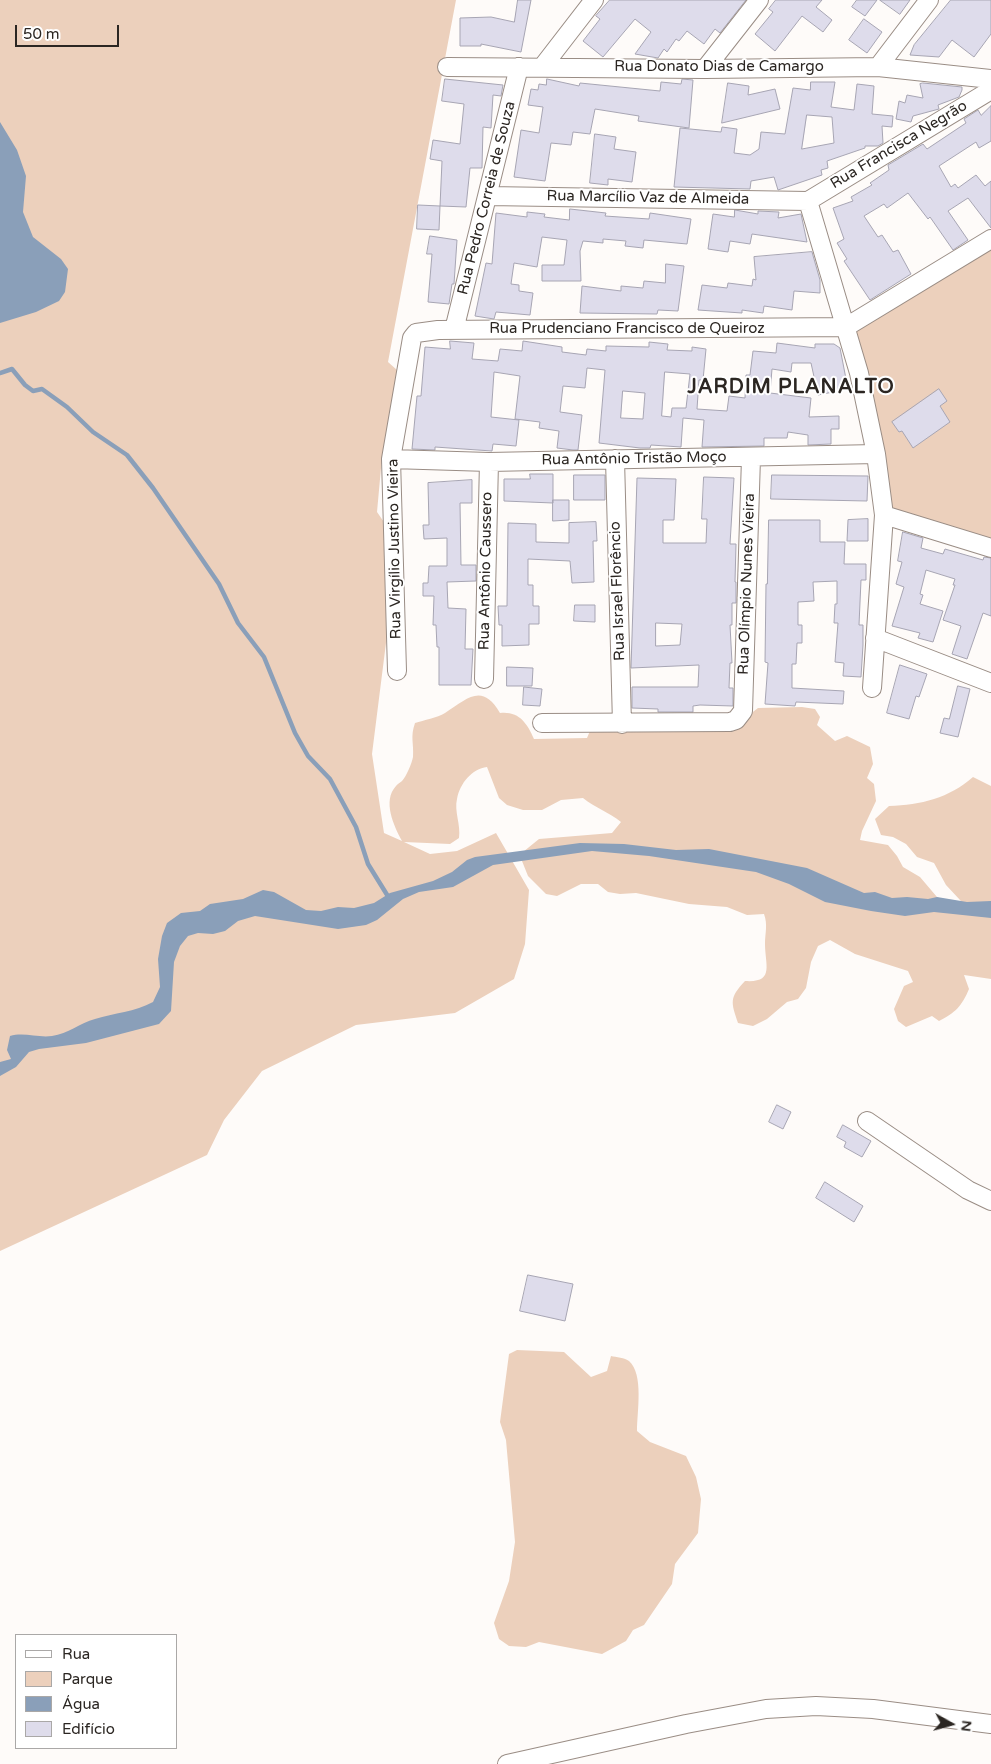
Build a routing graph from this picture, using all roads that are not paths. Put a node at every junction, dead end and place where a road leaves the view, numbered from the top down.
1 (594, 0) edge
2 (758, 0) edge
3 (929, 0) edge
4 (543, 66) junction
5 (447, 67) dead end
6 (519, 67) junction
7 (878, 67) junction
8 (705, 69) junction
9 (991, 79) edge
10 (991, 90) edge
11 (488, 196) junction
12 (808, 201) junction
13 (991, 239) edge
14 (846, 327) junction
15 (454, 330) junction
16 (412, 338) joint
17 (876, 454) junction
18 (751, 458) junction
19 (392, 459) junction
20 (615, 459) junction
21 (489, 462) junction
22 (884, 514) junction
23 (991, 548) edge
24 (875, 638) junction
25 (397, 671) dead end
26 (484, 680) dead end
27 (991, 683) edge
28 (872, 688) dead end
29 (542, 723) dead end
30 (622, 724) junction
31 (866, 1121) dead end
32 (991, 1201) edge
33 (991, 1724) edge
34 (507, 1764) edge

1 - 4 street
2 - 8 street
3 - 7 street
4 - 6 street, Rua Donato Dias de Camargo
4 - 8 street, Rua Donato Dias de Camargo
5 - 6 street, Rua Donato Dias de Camargo
6 - 11 street, Rua Pedro Correia de Souza
7 - 8 street, Rua Donato Dias de Camargo
7 - 9 street, Rua Donato Dias de Camargo
10 - 12 street, Rua Francisca Negrão
11 - 12 street, Rua Marcílio Vaz de Almeida
11 - 15 street, Rua Pedro Correia de Souza
12 - 14 street
13 - 14 street
14 - 15 street, Rua Prudenciano Francisco de Queiroz
14 - 17 street
15 - 16 street, Rua Prudenciano Francisco de Queiroz
16 - 19 street, Rua Virgílio Justino Vieira
17 - 18 street, Rua Antônio Tristão Moço
17 - 22 street
18 - 20 street, Rua Antônio Tristão Moço
18 - 30 street, Rua Olímpio Nunes Vieira
19 - 21 street, Rua Antônio Tristão Moço
19 - 25 street, Rua Virgílio Justino Vieira
20 - 21 street, Rua Antônio Tristão Moço
20 - 30 street, Rua Israel Florêncio
21 - 26 street, Rua Antônio Caussero
22 - 23 street
22 - 24 street
24 - 27 street
24 - 28 street
29 - 30 street
31 - 32 street
33 - 34 street

